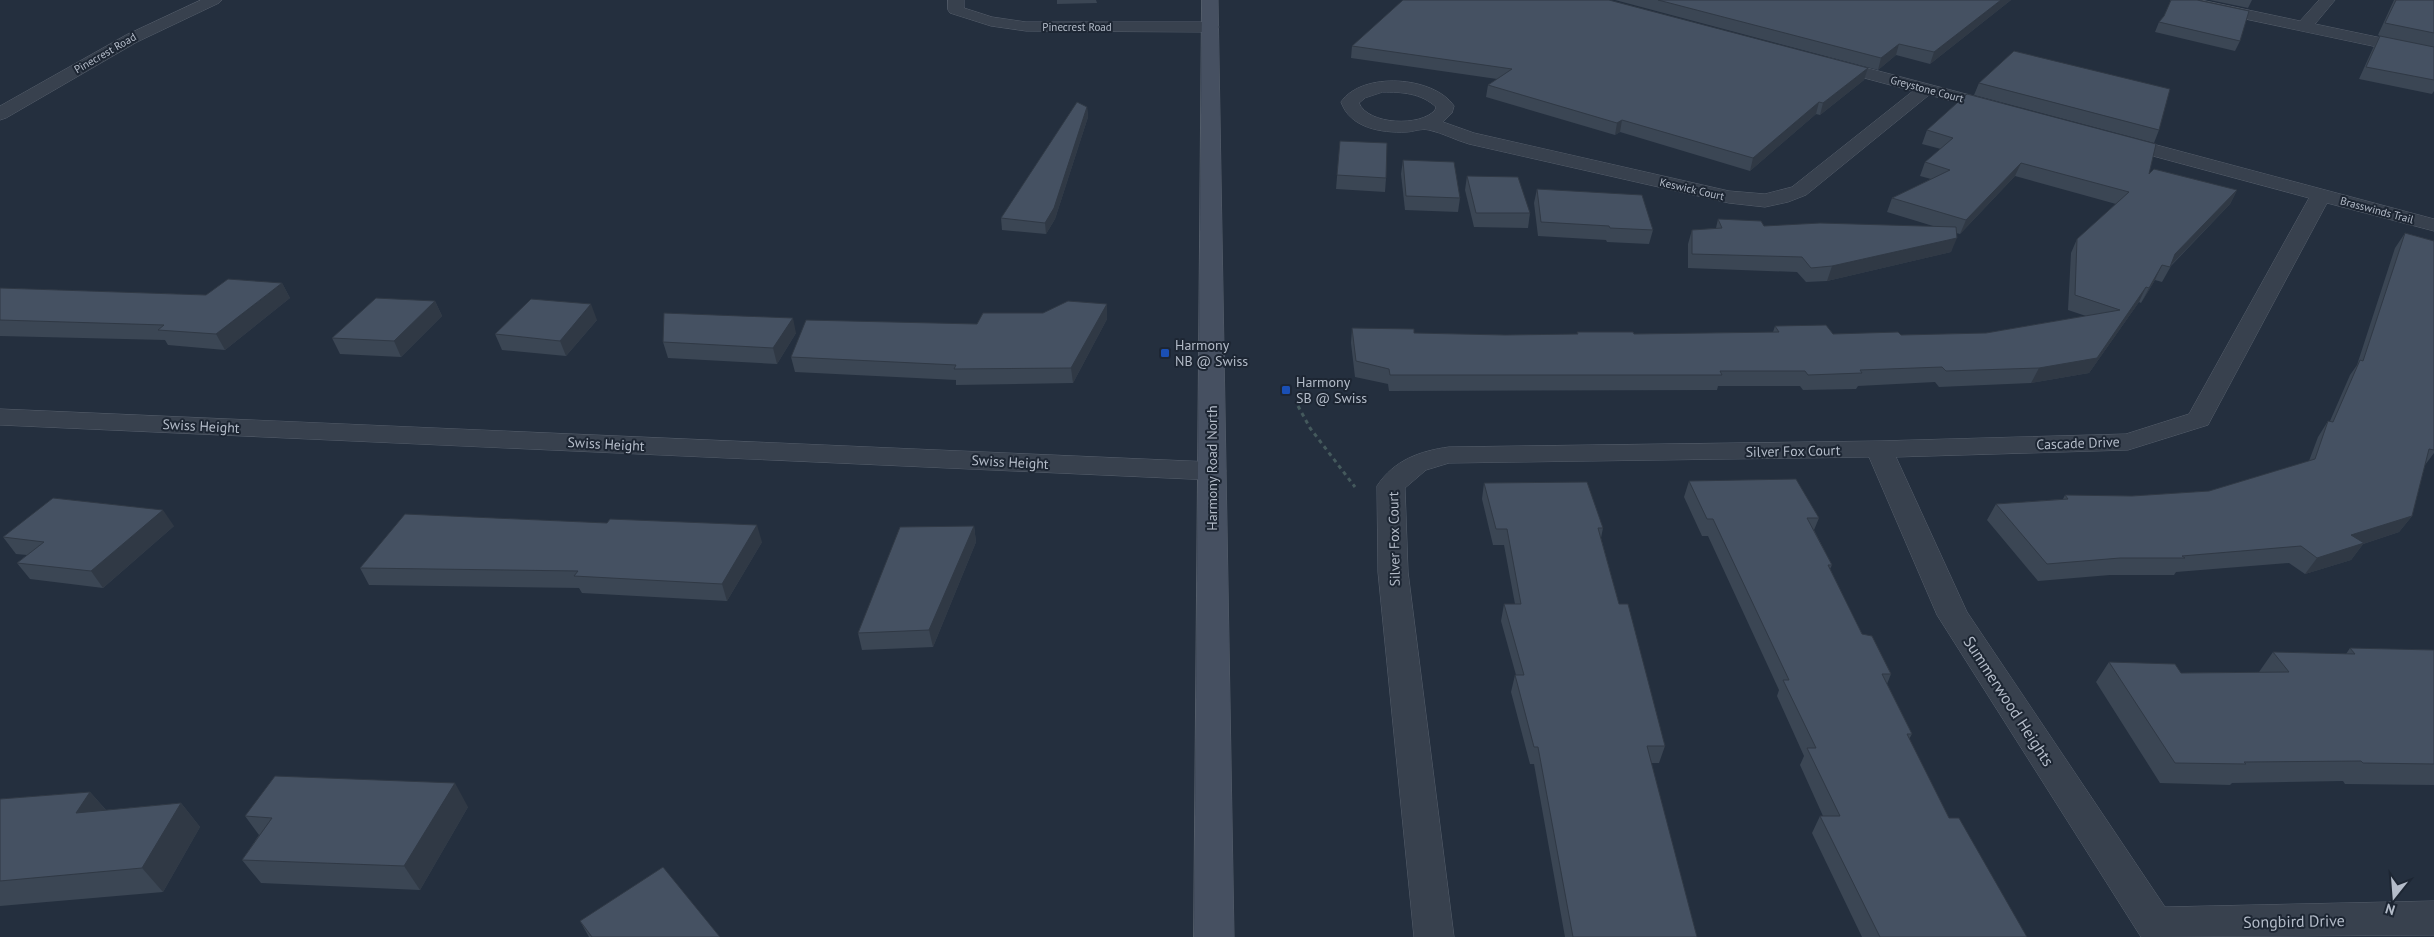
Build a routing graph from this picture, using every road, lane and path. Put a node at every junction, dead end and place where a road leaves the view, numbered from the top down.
1 (214, 0) edge
2 (956, 0) edge
3 (1210, 0) edge
4 (2179, 0) edge
5 (2328, 0) edge
6 (2304, 26) junction
7 (1211, 27) junction
8 (2434, 54) edge
9 (1811, 58) edge
10 (1926, 89) junction
11 (2013, 112) edge
12 (0, 114) edge
13 (1427, 123) dead end
14 (2100, 136) edge
15 (2321, 195) junction
16 (2434, 225) edge
17 (1298, 406) dead end
18 (0, 418) edge
19 (1879, 449) junction
20 (1212, 471) junction
21 (1391, 486) junction
22 (2434, 918) edge
23 (2160, 931) edge
24 (1214, 937) edge
25 (1434, 937) edge

1 - 12 street, Pinecrest Road
2 - 7 street, Pinecrest Road
3 - 7 main road, Harmony Road North
4 - 6 street
5 - 6 street
6 - 8 street
7 - 20 main road, Harmony Road North
9 - 10 street, Greystone Court
10 - 11 street, Greystone Court
10 - 13 street, Keswick Court
14 - 15 street
15 - 16 street, Brasswinds Trail
15 - 19 street, Cascade Drive
17 - 21 path
18 - 20 street, Swiss Height
19 - 21 street, Silver Fox Court
19 - 23 street, Summerwood Heights
20 - 24 main road, Harmony Road North
21 - 25 street, Silver Fox Court
22 - 23 street, Songbird Drive

